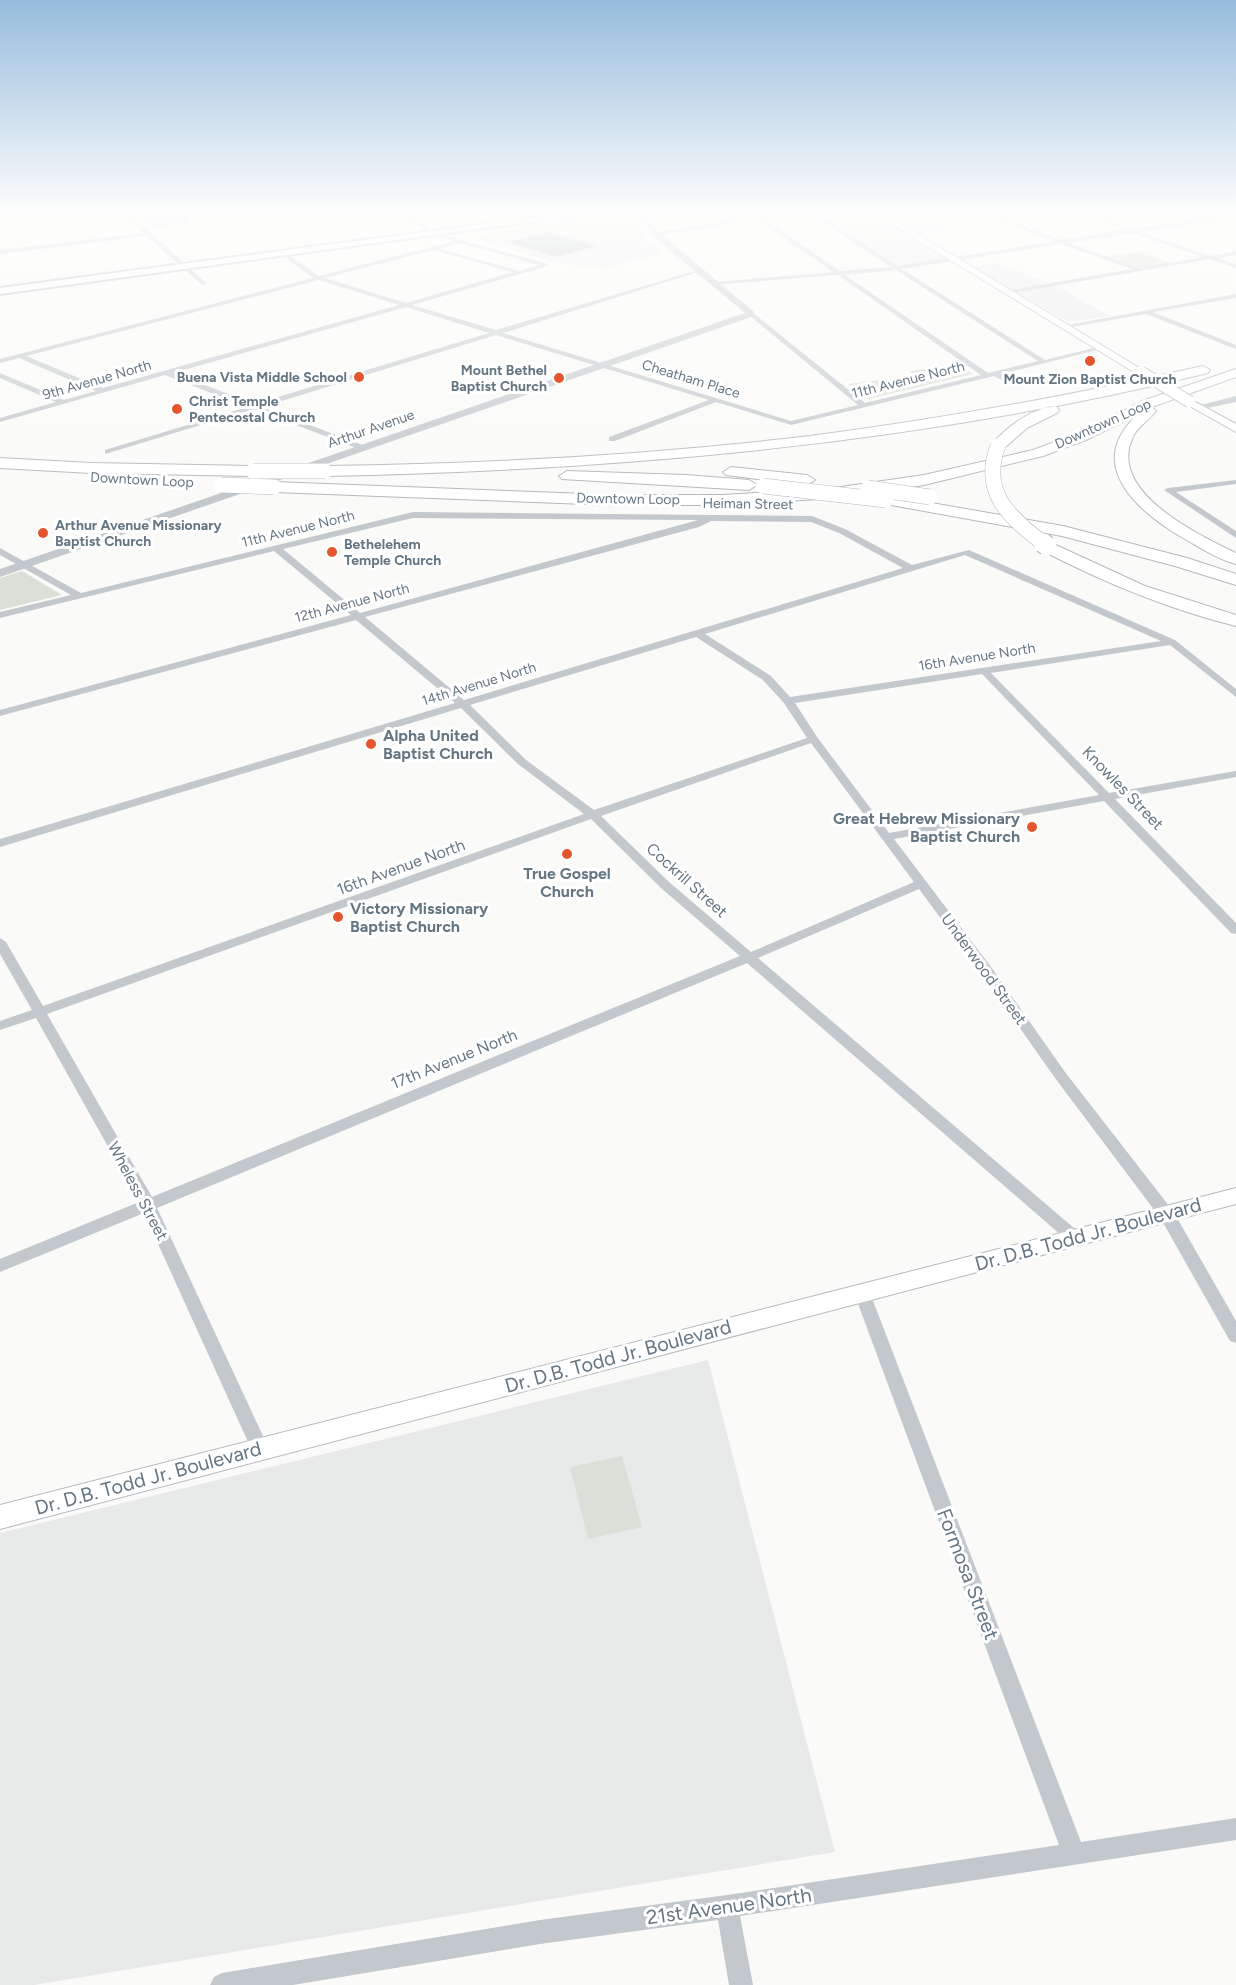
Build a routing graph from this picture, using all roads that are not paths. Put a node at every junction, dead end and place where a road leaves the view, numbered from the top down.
1 (210, 307) edge
2 (398, 307) edge
3 (415, 307) edge
4 (582, 307) edge
5 (742, 307) edge
6 (888, 307) edge
7 (955, 307) edge
8 (1033, 307) edge
9 (1180, 307) edge
10 (1147, 313) junction
11 (751, 314) junction
12 (1065, 326) junction
13 (498, 333) junction
14 (1236, 347) edge
15 (1102, 348) junction
16 (20, 356) junction
17 (0, 361) edge
18 (1042, 362) junction
19 (1236, 363) edge
20 (603, 365) junction
21 (166, 373) junction
22 (990, 374) junction
23 (1236, 374) edge
24 (0, 375) edge
25 (1014, 385) dead end
26 (1132, 386) junction
27 (103, 391) junction
28 (1175, 394) junction
29 (718, 399) junction
30 (1236, 399) edge
31 (63, 402) junction
32 (1194, 404) junction
33 (863, 405) junction
34 (256, 407) junction
35 (0, 420) edge
36 (791, 423) joint
37 (1236, 429) edge
38 (612, 439) dead end
39 (362, 448) junction
40 (108, 452) dead end
41 (0, 463) edge
42 (428, 469) junction
43 (0, 472) edge
44 (228, 482) junction
45 (1236, 482) edge
46 (428, 515) joint
47 (710, 517) junction
48 (1236, 535) edge
49 (276, 548) junction
50 (0, 551) edge
51 (1236, 559) edge
52 (25, 565) junction
53 (912, 569) junction
54 (0, 573) edge
55 (1236, 573) edge
56 (1236, 580) edge
57 (78, 595) junction
58 (0, 615) edge
59 (357, 616) junction
60 (1236, 621) edge
61 (697, 633) junction
62 (1172, 642) junction
63 (984, 671) junction
64 (1236, 694) edge
65 (788, 701) junction
66 (463, 704) junction
67 (0, 713) edge
68 (813, 739) junction
69 (1236, 774) edge
70 (1110, 797) junction
71 (593, 815) junction
72 (887, 837) junction
73 (0, 843) edge
74 (921, 883) junction
75 (1236, 930) edge
76 (0, 942) edge
77 (750, 957) junction
78 (39, 1013) junction
79 (0, 1026) edge
80 (1236, 1196) edge
81 (148, 1204) junction
82 (1167, 1215) junction
83 (1075, 1238) junction
84 (0, 1266) edge
85 (862, 1293) junction
86 (1236, 1336) edge
87 (260, 1449) junction
88 (0, 1517) edge
89 (1236, 1829) edge
90 (1074, 1854) junction
91 (727, 1907) junction
92 (222, 1985) edge
93 (741, 1985) edge

1 - 16 street
2 - 21 street, 9th Avenue North
3 - 13 street, Cheatham Place
4 - 13 street
5 - 11 street
6 - 22 street
7 - 18 street
8 - 12 main road
9 - 10 street
10 - 12 street
10 - 14 street
11 - 20 street, Arthur Avenue
11 - 33 street
12 - 15 main road
13 - 20 street, Cheatham Place
13 - 34 street
15 - 18 street, 11th Avenue North
15 - 32 main road, bridge
16 - 17 street
16 - 27 street
18 - 22 street, 11th Avenue North
19 - 26 highway, Downtown Loop
20 - 29 street, Cheatham Place
20 - 39 street, Arthur Avenue
21 - 27 street, 9th Avenue North
21 - 34 street
22 - 25 street
22 - 33 street, 11th Avenue North
23 - 28 highway, Downtown Loop
24 - 31 street
26 - 42 highway, Downtown Loop
26 - 60 highway, bridge
27 - 31 street, 9th Avenue North
28 - 44 highway, Downtown Loop, bridge
28 - 51 highway
29 - 36 street, Cheatham Place
29 - 38 street
30 - 32 street
31 - 35 street, 9th Avenue North
32 - 37 main road
33 - 36 street, 11th Avenue North
34 - 39 street
34 - 40 street
39 - 52 street, Arthur Avenue
41 - 42 highway, Downtown Loop, bridge
42 - 55 highway, bridge
43 - 44 highway, Downtown Loop
44 - 56 highway, bridge
45 - 48 street
46 - 47 street, Heiman Street
46 - 49 street, 11th Avenue North
47 - 53 street, Heiman Street
47 - 59 street, 12th Avenue North
49 - 57 street, 11th Avenue North
49 - 59 street, Cockrill Street
50 - 52 street
52 - 54 street, Arthur Avenue
52 - 57 street
53 - 61 street, 14th Avenue North
53 - 62 street, 14th Avenue North
57 - 58 street, 11th Avenue North
59 - 66 street, Cockrill Street
59 - 67 street, 12th Avenue North
61 - 65 street, Underwood Street
61 - 66 street, 14th Avenue North
62 - 63 street, 16th Avenue North
62 - 64 street
63 - 65 street, 16th Avenue North
63 - 70 street, Knowles Street
65 - 68 street, Underwood Street
66 - 71 street, Cockrill Street
66 - 73 street, 14th Avenue North
68 - 71 street, 16th Avenue North
68 - 72 street, Underwood Street
69 - 70 street
70 - 72 street
70 - 75 street, Knowles Street
71 - 77 street, Cockrill Street
71 - 78 street, 16th Avenue North
72 - 74 street, Underwood Street
74 - 77 street, 17th Avenue North
74 - 82 street, Underwood Street
76 - 78 street, Wheless Street
77 - 81 street, 17th Avenue North
77 - 83 street, Cockrill Street
78 - 79 street, 16th Avenue North
78 - 81 street, Wheless Street
80 - 82 main road, Dr. D.B. Todd Jr. Boulevard
81 - 84 street, 17th Avenue North
81 - 87 street, Wheless Street
82 - 83 main road, Dr. D.B. Todd Jr. Boulevard
82 - 86 street, Underwood Street
83 - 85 main road, Dr. D.B. Todd Jr. Boulevard
85 - 87 main road, Dr. D.B. Todd Jr. Boulevard
85 - 90 street, Formosa Street
87 - 88 main road, Dr. D.B. Todd Jr. Boulevard
89 - 90 street, 21st Avenue North
90 - 91 street, 21st Avenue North
91 - 92 street, 21st Avenue North
91 - 93 street

